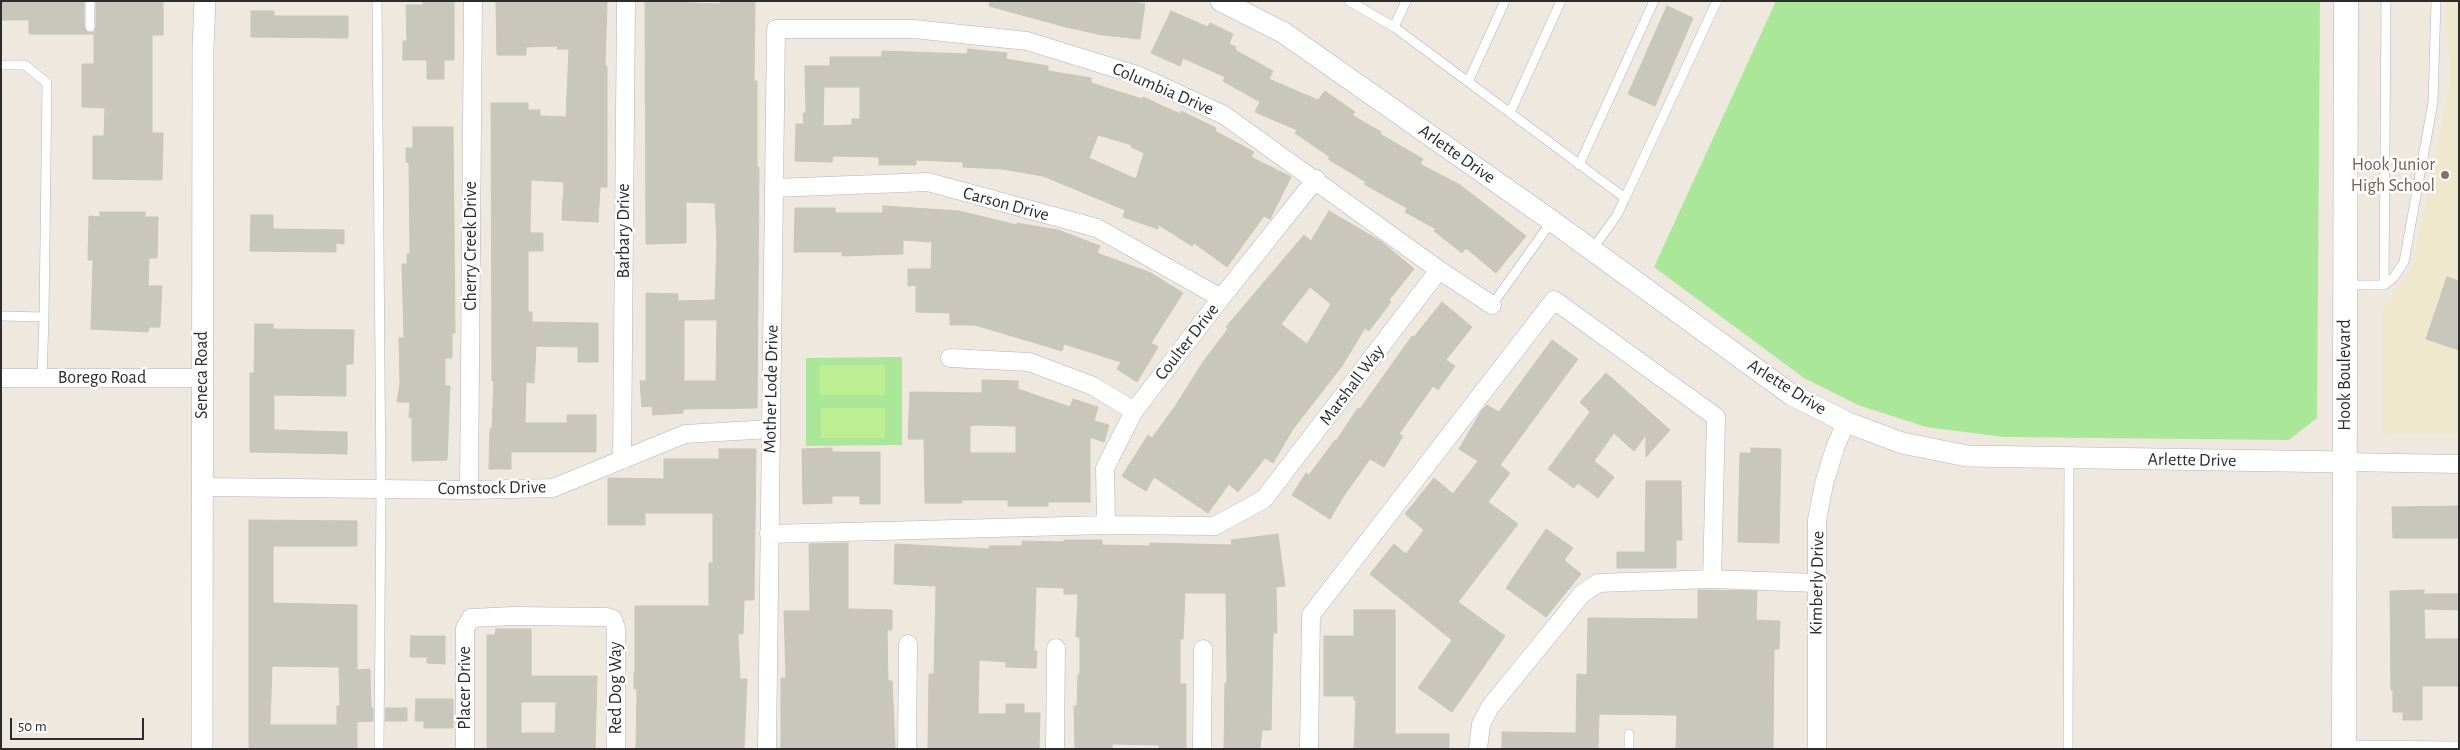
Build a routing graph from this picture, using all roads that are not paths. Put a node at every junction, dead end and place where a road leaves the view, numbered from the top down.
1 (90, 1) edge
2 (205, 1) edge
3 (377, 1) edge
4 (472, 1) edge
5 (626, 1) edge
6 (1221, 1) edge
7 (1349, 1) edge
8 (1406, 1) edge
9 (1505, 1) edge
10 (1561, 1) edge
11 (1654, 1) edge
12 (1717, 1) edge
13 (2346, 1) edge
14 (2386, 1) edge
15 (2436, 1) edge
16 (1394, 27) junction
17 (90, 28) dead end
18 (776, 29) joint
19 (1, 65) edge
20 (1468, 82) junction
21 (1510, 113) junction
22 (1579, 165) junction
23 (1316, 179) junction
24 (774, 188) junction
25 (1625, 198) junction
26 (1552, 221) junction
27 (1592, 251) junction
28 (1440, 270) junction
29 (2345, 285) junction
30 (2384, 285) junction
31 (1220, 298) junction
32 (1492, 305) joint
33 (1, 316) edge
34 (44, 317) junction
35 (950, 358) dead end
36 (1, 378) edge
37 (42, 378) junction
38 (202, 378) junction
39 (1134, 411) junction
40 (1846, 422) junction
41 (771, 429) junction
42 (2069, 458) junction
43 (622, 460) junction
44 (2345, 462) junction
45 (2459, 464) edge
46 (202, 487) junction
47 (381, 488) junction
48 (469, 490) junction
49 (1106, 525) junction
50 (770, 534) junction
51 (1712, 579) junction
52 (1816, 583) junction
53 (465, 628) joint
54 (908, 644) dead end
55 (1056, 648) dead end
56 (1202, 649) dead end
57 (1629, 734) dead end
58 (2459, 746) edge
59 (2344, 747) edge
60 (202, 749) edge
61 (379, 749) edge
62 (465, 749) edge
63 (616, 749) edge
64 (767, 749) edge
65 (907, 749) edge
66 (1055, 749) edge
67 (1202, 749) edge
68 (1309, 749) edge
69 (1478, 749) edge
70 (1629, 749) edge
71 (1817, 749) edge
72 (2068, 749) edge

1 - 17 lane
2 - 38 street, Seneca Road
3 - 47 lane
4 - 48 street, Cherry Creek Drive
5 - 43 street, Barbary Drive
6 - 26 street, Arlette Drive
7 - 16 lane
8 - 16 lane
9 - 20 lane
10 - 21 lane
11 - 22 lane
12 - 25 lane
13 - 29 main road, Hook Boulevard
14 - 30 lane
15 - 30 lane
16 - 20 lane
18 - 23 street, Columbia Drive
18 - 24 street, Mother Lode Drive
19 - 34 lane
20 - 21 lane
21 - 22 lane
22 - 25 lane
23 - 28 street, Columbia Drive
23 - 31 street, Coulter Drive
24 - 31 street, Carson Drive
24 - 41 street, Mother Lode Drive
25 - 27 lane
26 - 27 street, Arlette Drive
26 - 32 lane
27 - 40 street, Arlette Drive
28 - 32 street, Columbia Drive
28 - 49 street, Marshall Way
29 - 30 lane
29 - 44 main road, Hook Boulevard
31 - 39 street, Coulter Drive
33 - 34 lane
34 - 37 lane
35 - 39 street
36 - 37 street, Borego Road
37 - 38 street, Borego Road
38 - 46 street, Seneca Road
39 - 49 street, Coulter Drive
40 - 42 street, Arlette Drive
40 - 52 street, Kimberly Drive
41 - 43 street, Comstock Drive
41 - 50 street, Mother Lode Drive
42 - 44 street, Arlette Drive
42 - 72 lane
43 - 48 street, Comstock Drive
44 - 45 street, Arlette Drive
44 - 59 main road, Hook Boulevard
46 - 47 street, Comstock Drive
46 - 60 street, Seneca Road
47 - 48 street, Comstock Drive
47 - 61 lane
49 - 50 street
50 - 64 street, Mother Lode Drive
51 - 52 street
51 - 68 street
51 - 69 street
52 - 71 street, Kimberly Drive
53 - 62 street, Placer Drive
53 - 63 street, Red Dog Way
54 - 65 street
55 - 66 street
56 - 67 street
57 - 70 lane
58 - 59 lane

